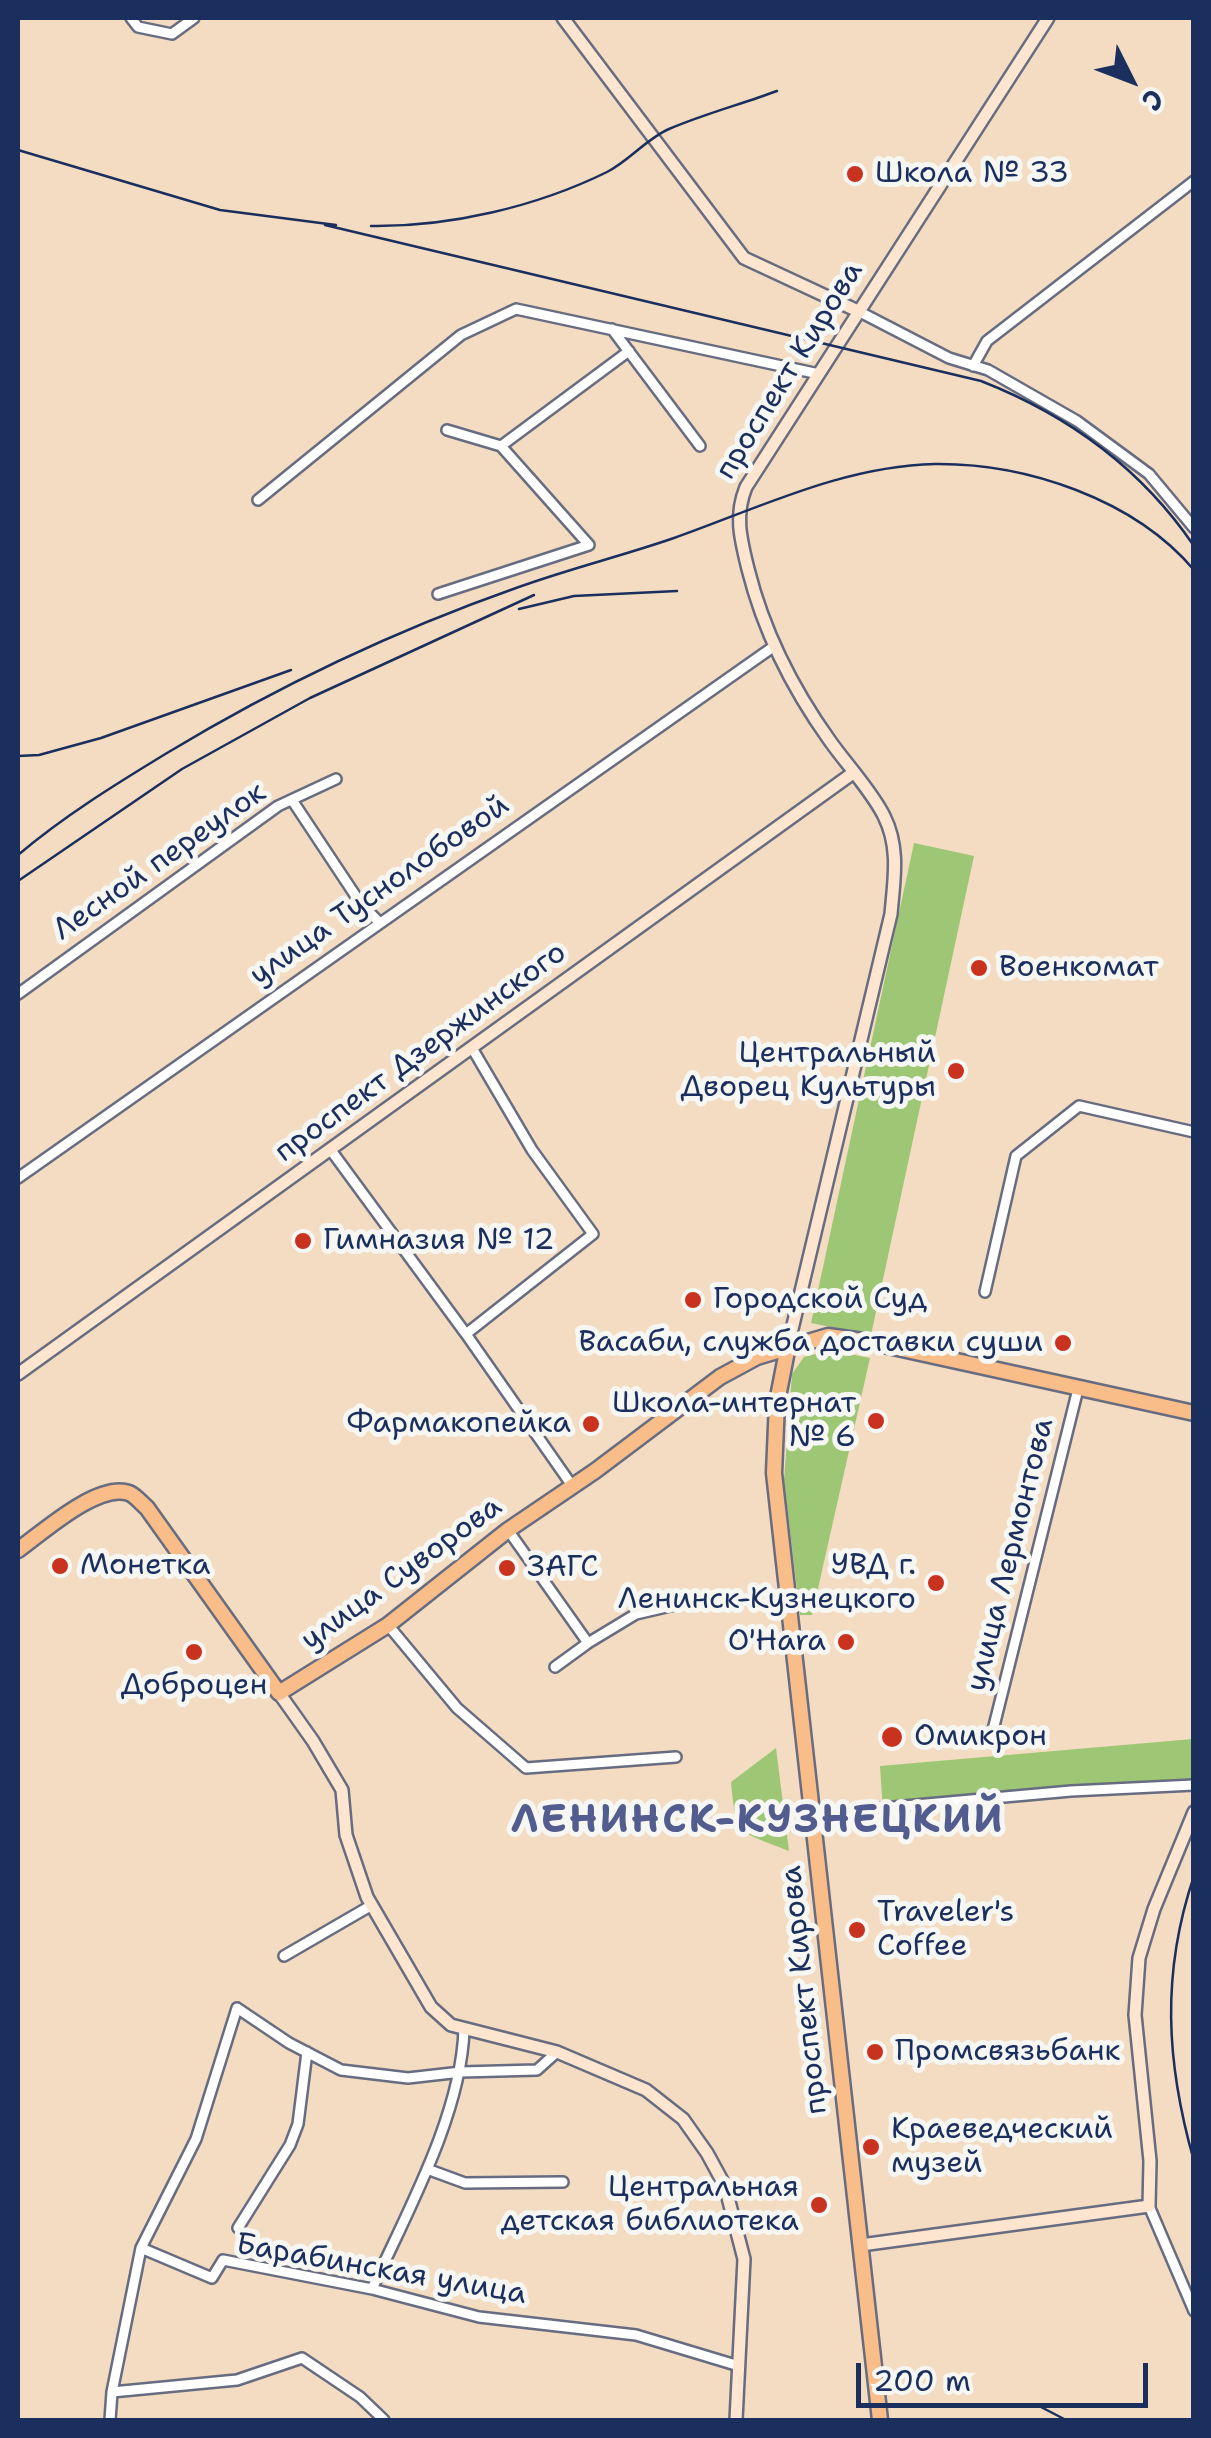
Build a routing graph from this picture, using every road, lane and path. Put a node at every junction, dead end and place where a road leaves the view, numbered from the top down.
1 (131, 18) edge
2 (194, 18) edge
3 (563, 18) edge
4 (1048, 18) edge
5 (1194, 182) edge
6 (860, 312) junction
7 (612, 330) junction
8 (628, 351) junction
9 (973, 366) junction
10 (819, 374) junction
11 (447, 430) dead end
12 (501, 446) junction
13 (700, 446) dead end
14 (258, 500) dead end
15 (1194, 528) edge
16 (438, 594) dead end
17 (773, 646) junction
18 (853, 773) junction
19 (336, 779) dead end
20 (292, 800) junction
21 (379, 922) junction
22 (18, 994) edge
23 (472, 1048) junction
24 (1194, 1132) edge
25 (330, 1149) junction
26 (18, 1178) edge
27 (986, 1292) dead end
28 (466, 1334) junction
29 (788, 1346) junction
30 (18, 1374) edge
31 (1078, 1389) junction
32 (1194, 1414) edge
33 (573, 1487) junction
34 (508, 1530) junction
35 (18, 1550) edge
36 (679, 1604) dead end
37 (388, 1625) junction
38 (588, 1643) junction
39 (555, 1668) dead end
40 (279, 1693) junction
41 (992, 1734) dead end
42 (676, 1757) dead end
43 (1194, 1785) edge
44 (882, 1808) dead end
45 (1194, 1812) edge
46 (372, 1905) junction
47 (284, 1956) dead end
48 (464, 2030) junction
49 (307, 2052) junction
50 (557, 2052) junction
51 (461, 2072) junction
52 (427, 2169) junction
53 (562, 2182) dead end
54 (1149, 2206) junction
55 (238, 2228) dead end
56 (860, 2245) junction
57 (141, 2248) junction
58 (372, 2289) junction
59 (1194, 2310) edge
60 (739, 2366) junction
61 (112, 2392) junction
62 (110, 2420) edge
63 (384, 2420) edge
64 (736, 2420) edge
65 (880, 2420) edge

1 - 2 street
3 - 6 street
4 - 6 street, проспект Кирова
5 - 9 street
6 - 9 street
6 - 10 street, проспект Кирова
7 - 8 street
7 - 10 street
7 - 14 street
8 - 12 street
8 - 13 street
9 - 15 street
10 - 17 street, проспект Кирова
11 - 12 street
12 - 16 street
17 - 18 street, проспект Кирова
17 - 21 street, улица Туснолобовой
18 - 23 street, проспект Дзержинского
18 - 29 street, проспект Кирова
19 - 20 street, Лесной переулок
20 - 21 street
20 - 22 street, Лесной переулок
21 - 26 street, улица Туснолобовой
23 - 25 street, проспект Дзержинского
23 - 28 street
24 - 27 street
25 - 28 street
25 - 30 street, проспект Дзержинского
28 - 33 street
29 - 31 main road, улица Суворова
29 - 33 main road, улица Суворова
29 - 56 main road, проспект Кирова
31 - 32 main road
31 - 41 street, улица Лермонтова
33 - 34 main road, улица Суворова
34 - 37 main road, улица Суворова
34 - 38 street
35 - 40 main road
36 - 38 street
37 - 40 main road, улица Суворова
37 - 42 street
38 - 39 street
40 - 46 street
43 - 44 street
45 - 54 street
46 - 47 street
46 - 48 street
48 - 50 street
48 - 51 street
49 - 51 street
49 - 55 street
49 - 57 street
50 - 51 street
50 - 60 street
51 - 52 street
52 - 53 street
52 - 58 street
54 - 56 street
54 - 59 street
56 - 65 main road, проспект Кирова
57 - 58 street, Барабинская улица
57 - 61 street
58 - 60 street, Барабинская улица
60 - 64 street
61 - 62 street
61 - 63 street

